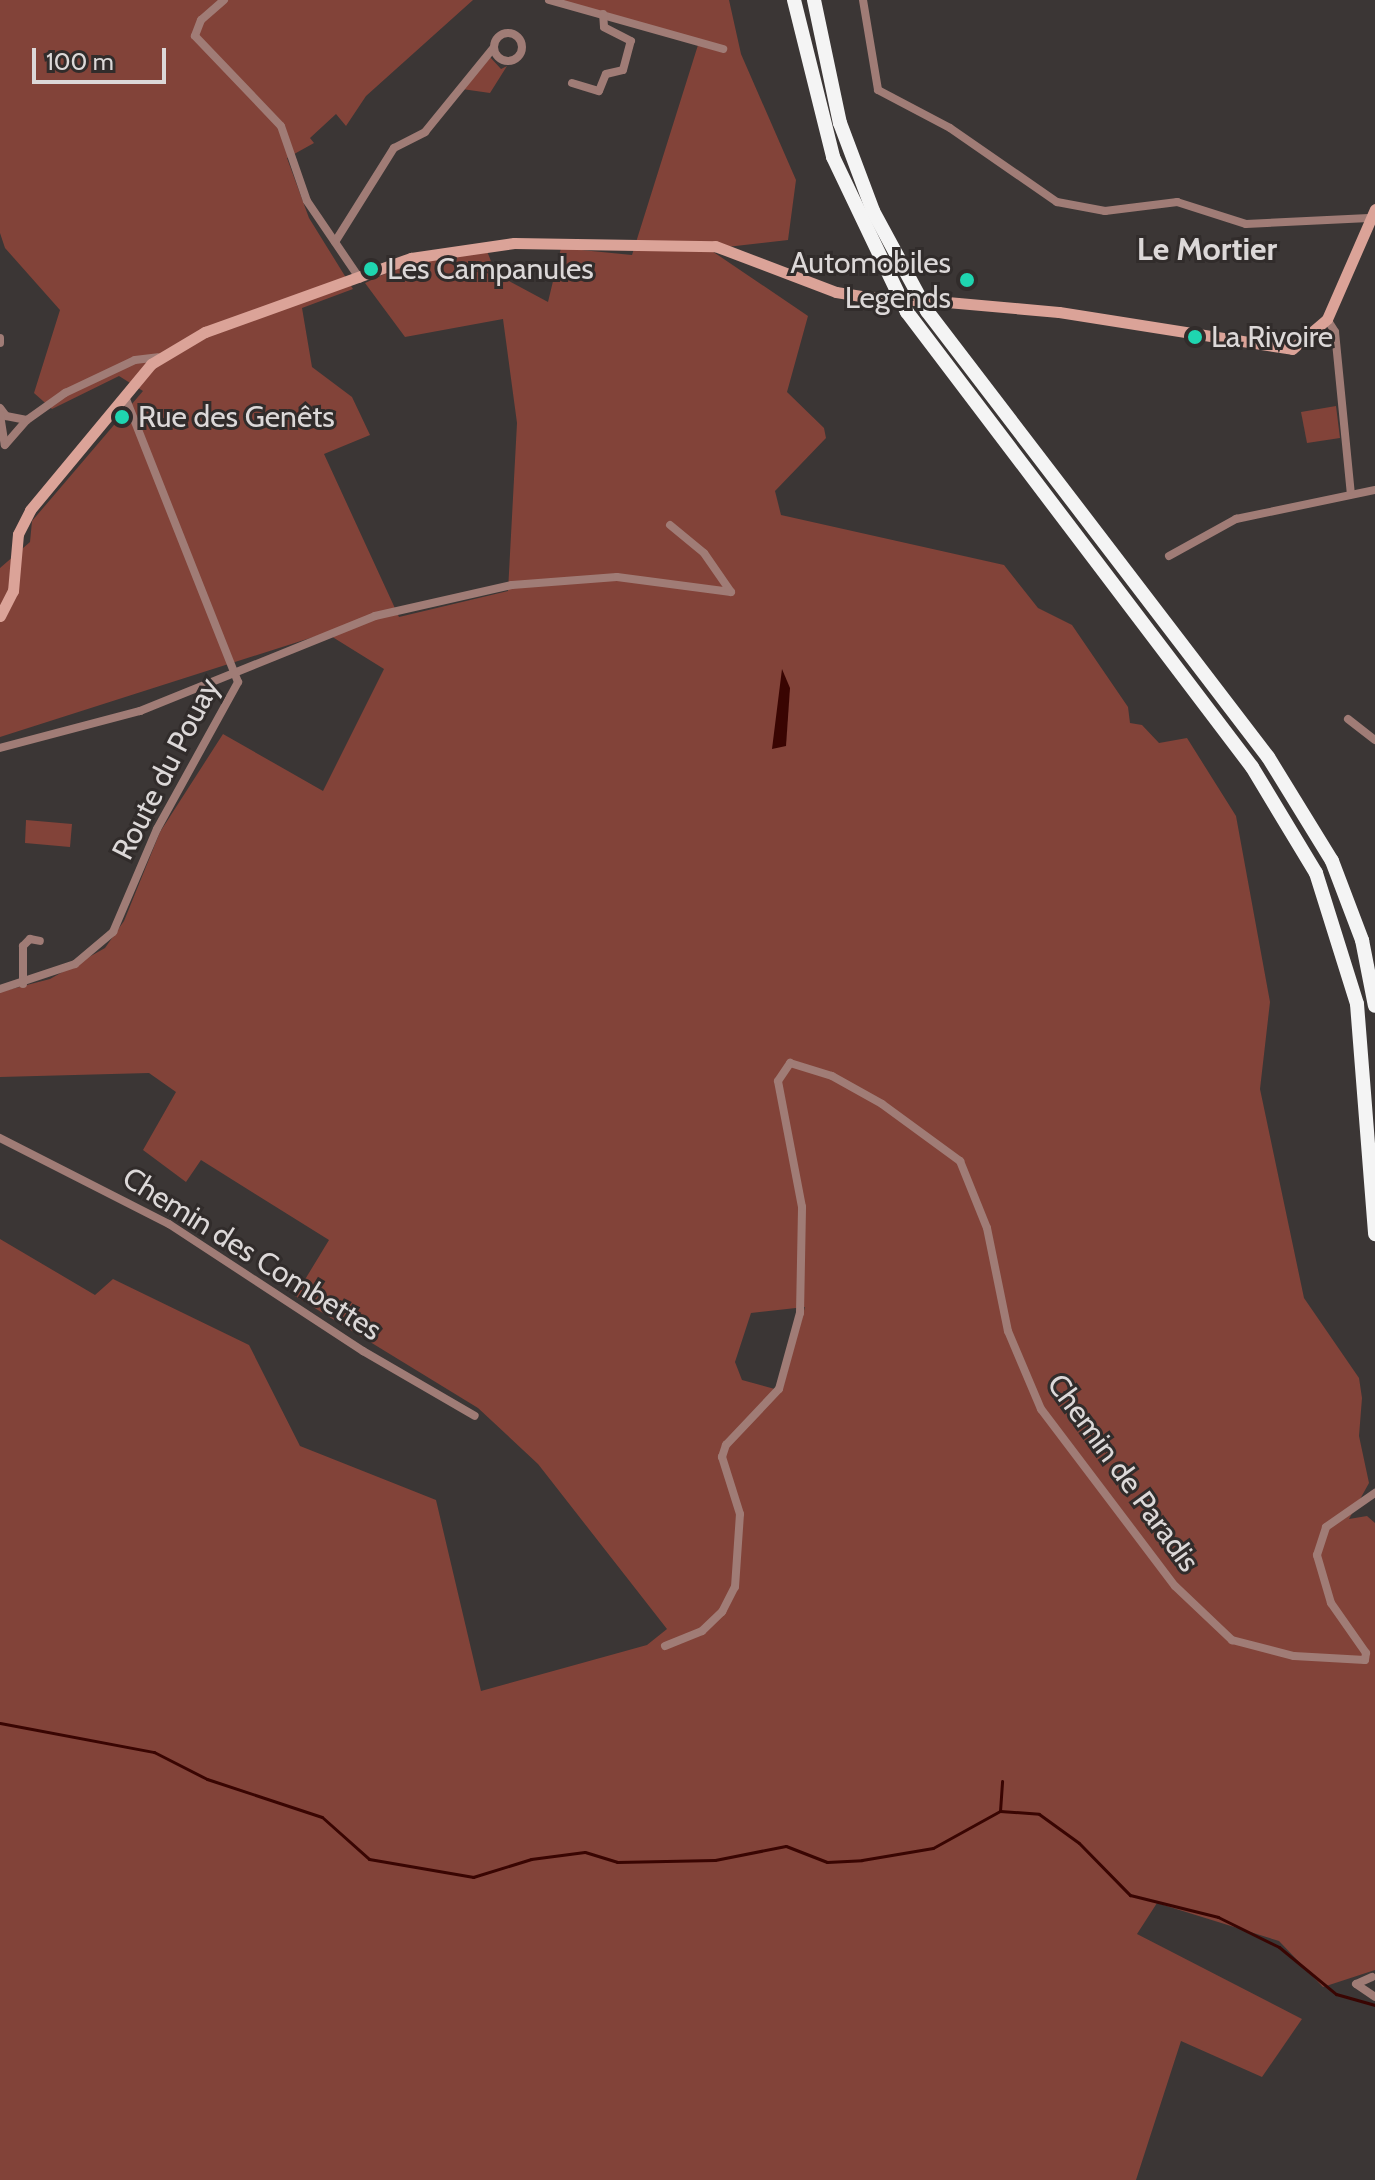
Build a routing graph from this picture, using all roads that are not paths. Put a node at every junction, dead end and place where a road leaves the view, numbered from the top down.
1 (224, 0) edge
2 (549, 0) edge
3 (794, 0) edge
4 (814, 0) edge
5 (863, 0) edge
6 (603, 14) junction
7 (494, 47) dead end
8 (723, 49) dead end
9 (572, 83) dead end
10 (1372, 214) edge
11 (335, 242) junction
12 (360, 279) junction
13 (1327, 319) junction
14 (158, 357) junction
15 (125, 397) junction
16 (0, 408) edge
17 (0, 415) edge
18 (27, 420) junction
19 (1375, 490) edge
20 (1351, 494) junction
21 (670, 525) dead end
22 (1169, 556) dead end
23 (0, 616) edge
24 (238, 673) junction
25 (1348, 719) dead end
26 (1375, 740) edge
27 (0, 748) edge
28 (40, 941) dead end
29 (23, 984) junction
30 (0, 989) edge
31 (1375, 1006) edge
32 (0, 1138) edge
33 (1375, 1234) edge
34 (475, 1416) dead end
35 (1375, 1493) edge
36 (665, 1646) dead end
37 (1372, 1977) dead end
38 (1375, 1997) edge

1 - 11 street
2 - 6 street
3 - 33 highway
4 - 31 highway
5 - 10 street
6 - 8 street
6 - 9 street
7 - 11 street
10 - 13 main road
11 - 12 street
12 - 13 main road, bridge
12 - 14 main road
13 - 20 street
14 - 15 main road
14 - 18 street
15 - 23 main road
15 - 24 street, Route du Pouay
16 - 18 street
17 - 18 street
19 - 20 street
20 - 22 street
21 - 24 street
24 - 27 street
24 - 29 street, Route du Pouay
25 - 26 street
28 - 29 street
29 - 30 street, Route du Pouay
32 - 34 street, Chemin des Combettes
35 - 36 street, Chemin de Paradis
37 - 38 street

